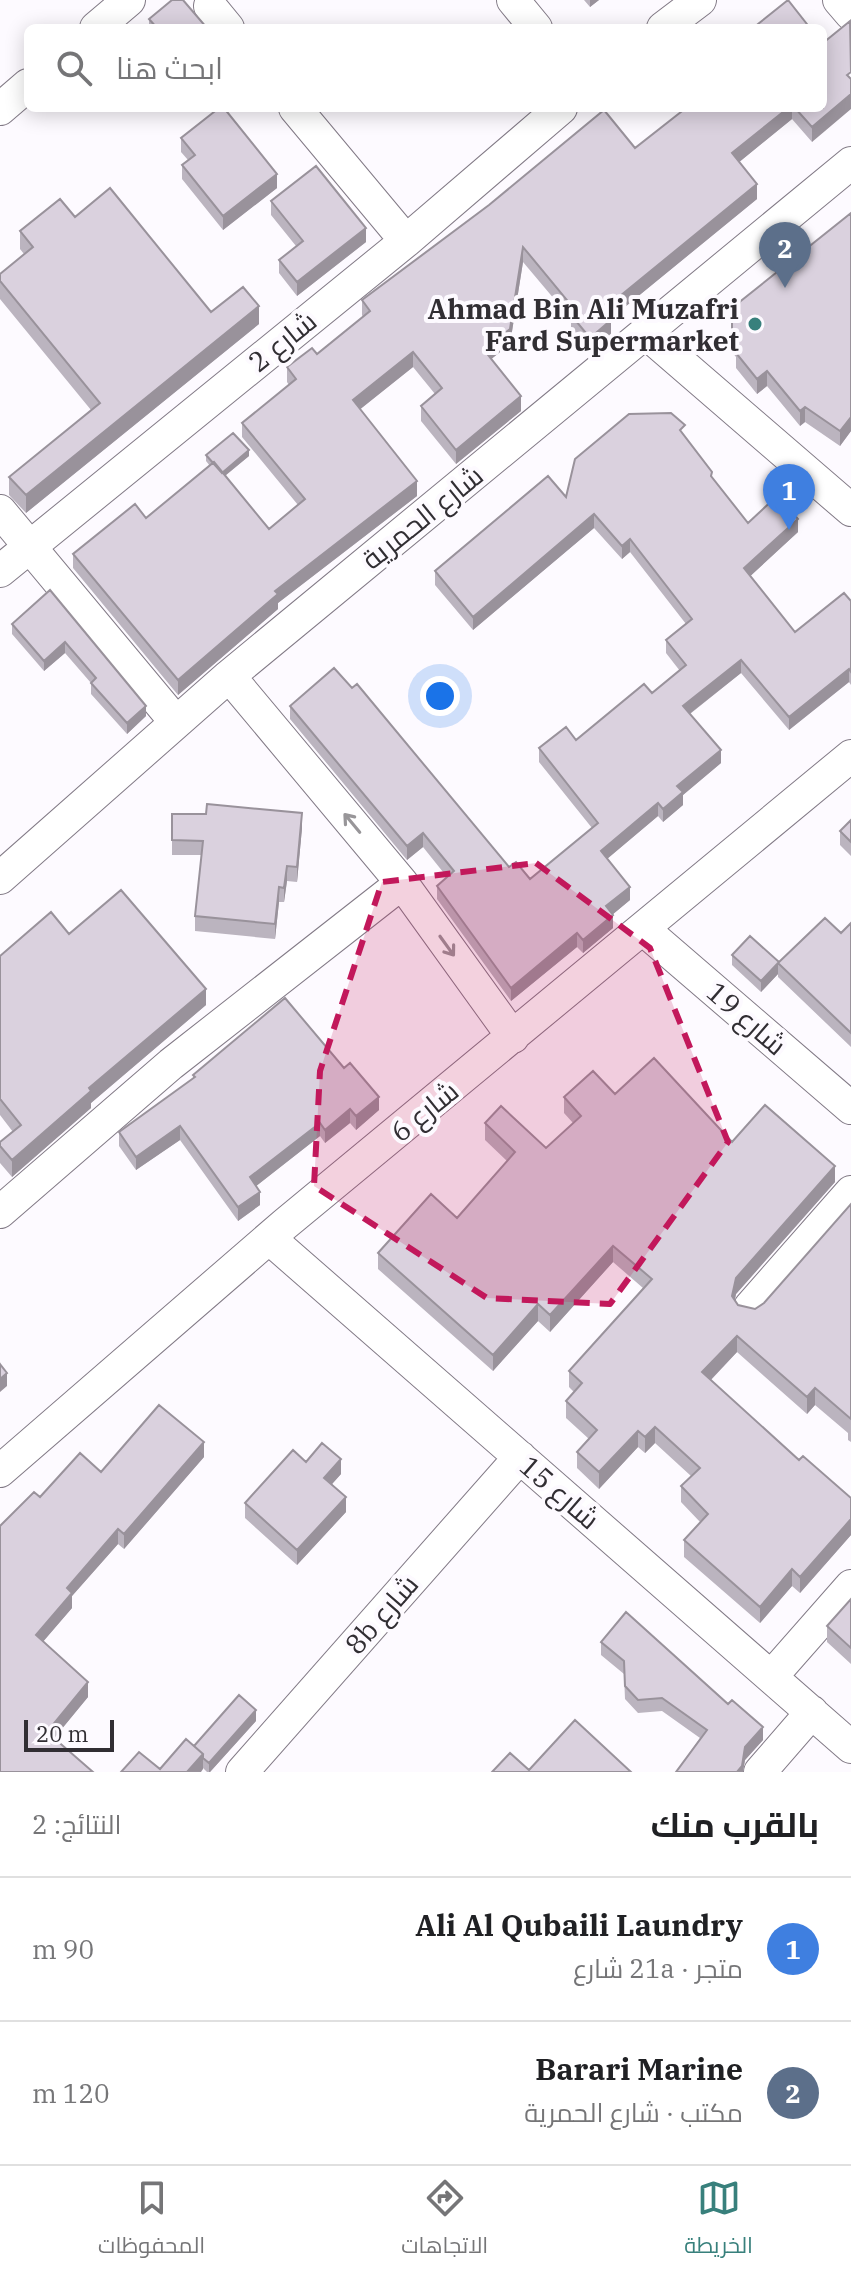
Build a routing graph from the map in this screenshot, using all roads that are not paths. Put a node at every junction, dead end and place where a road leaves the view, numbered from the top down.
1 (129, 0) edge
2 (513, 0) edge
3 (700, 0) edge
4 (839, 0) edge
5 (851, 14) edge
6 (101, 24) edge
7 (533, 24) edge
8 (668, 24) edge
9 (24, 88) edge
10 (0, 109) edge
11 (298, 112) edge
12 (556, 112) edge
13 (851, 163) edge
14 (406, 241) junction
15 (646, 333) junction
16 (850, 507) edge
17 (0, 511) edge
18 (29, 547) junction
19 (0, 571) edge
20 (229, 676) junction
21 (175, 721) junction
22 (851, 756) edge
23 (3, 870) edge
24 (402, 883) junction
25 (643, 929) junction
26 (513, 1037) junction
27 (851, 1108) edge
28 (851, 1192) edge
29 (0, 1212) edge
30 (269, 1238) junction
31 (750, 1307) edge
32 (520, 1457) junction
33 (0, 1471) edge
34 (851, 1586) edge
35 (771, 1677) junction
36 (812, 1712) junction
37 (851, 1747) edge
38 (242, 1772) edge
39 (760, 1772) edge

1 - 6 street
2 - 7 street
3 - 8 street
4 - 5 street
9 - 10 street
11 - 14 street
12 - 14 street, شارع 2
13 - 15 street, شارع الحمرية
14 - 18 street, شارع 2
15 - 16 street
15 - 20 street, شارع الحمرية
17 - 18 street
18 - 19 street, شارع 2
18 - 21 street
20 - 21 street, شارع الحمرية
24 -> 20 street
21 - 23 street, شارع الحمرية
22 - 25 street, شارع 6
24 -> 26 street
24 - 29 street
25 - 26 street, شارع 6
25 - 27 street, شارع 19
26 - 30 street, شارع 6
28 - 31 street
30 - 32 street, شارع 15
30 - 33 street, شارع 6
32 - 35 street, شارع 15
32 - 38 street, 8b شارع
34 - 35 street
35 - 36 street, شارع 15
36 - 37 street, شارع 15
36 - 39 street

